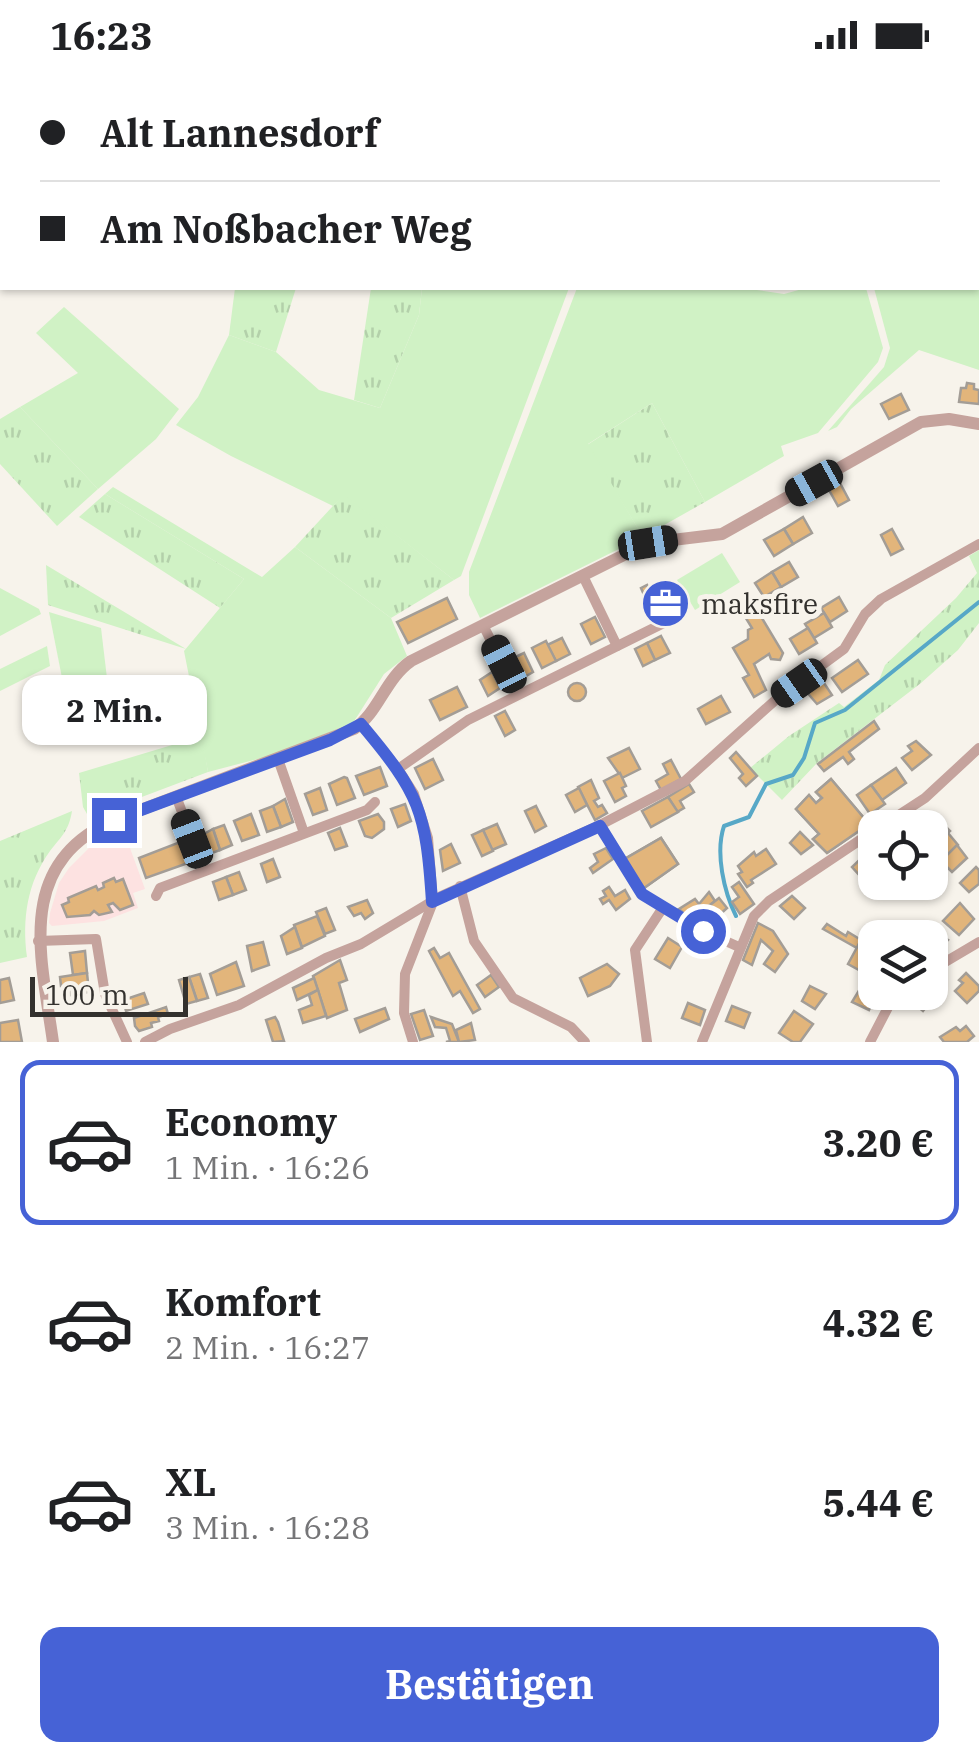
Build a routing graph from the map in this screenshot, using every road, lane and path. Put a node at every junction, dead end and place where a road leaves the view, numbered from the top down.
1 (979, 424) edge
2 (979, 544) edge
3 (583, 576) junction
4 (682, 614) dead end
5 (483, 625) junction
6 (617, 646) junction
7 (518, 694) junction
8 (361, 724) junction
9 (979, 748) edge
10 (278, 759) junction
11 (398, 769) junction
12 (176, 796) junction
13 (374, 802) dead end
14 (906, 810) edge
15 (600, 826) junction
16 (304, 834) junction
17 (858, 842) edge
18 (204, 871) junction
19 (460, 886) junction
20 (156, 896) dead end
21 (432, 902) junction
22 (662, 909) junction
23 (38, 942) junction
24 (979, 942) edge
25 (739, 947) junction
26 (948, 960) edge
27 (887, 1010) edge
28 (53, 1042) edge
29 (127, 1042) edge
30 (144, 1042) edge
31 (412, 1042) edge
32 (585, 1042) edge
33 (647, 1042) edge
34 (702, 1042) edge
35 (870, 1042) edge

1 - 3 street
2 - 15 street
3 - 5 street
3 - 6 street
4 - 6 street
5 - 7 street
5 - 8 street
6 - 7 street
7 - 11 street
8 - 10 street
8 - 11 street
9 - 14 street
10 - 12 street
10 - 16 street
11 - 21 street
12 - 18 street
12 - 23 street
13 - 16 street
15 - 19 street
15 - 22 street
16 - 18 street
17 - 25 street
18 - 20 street
19 - 21 street
19 - 32 street
21 - 30 street
21 - 31 street
22 - 25 street
22 - 33 street
23 - 28 street
23 - 29 street
24 - 26 street
25 - 34 street
27 - 35 street

